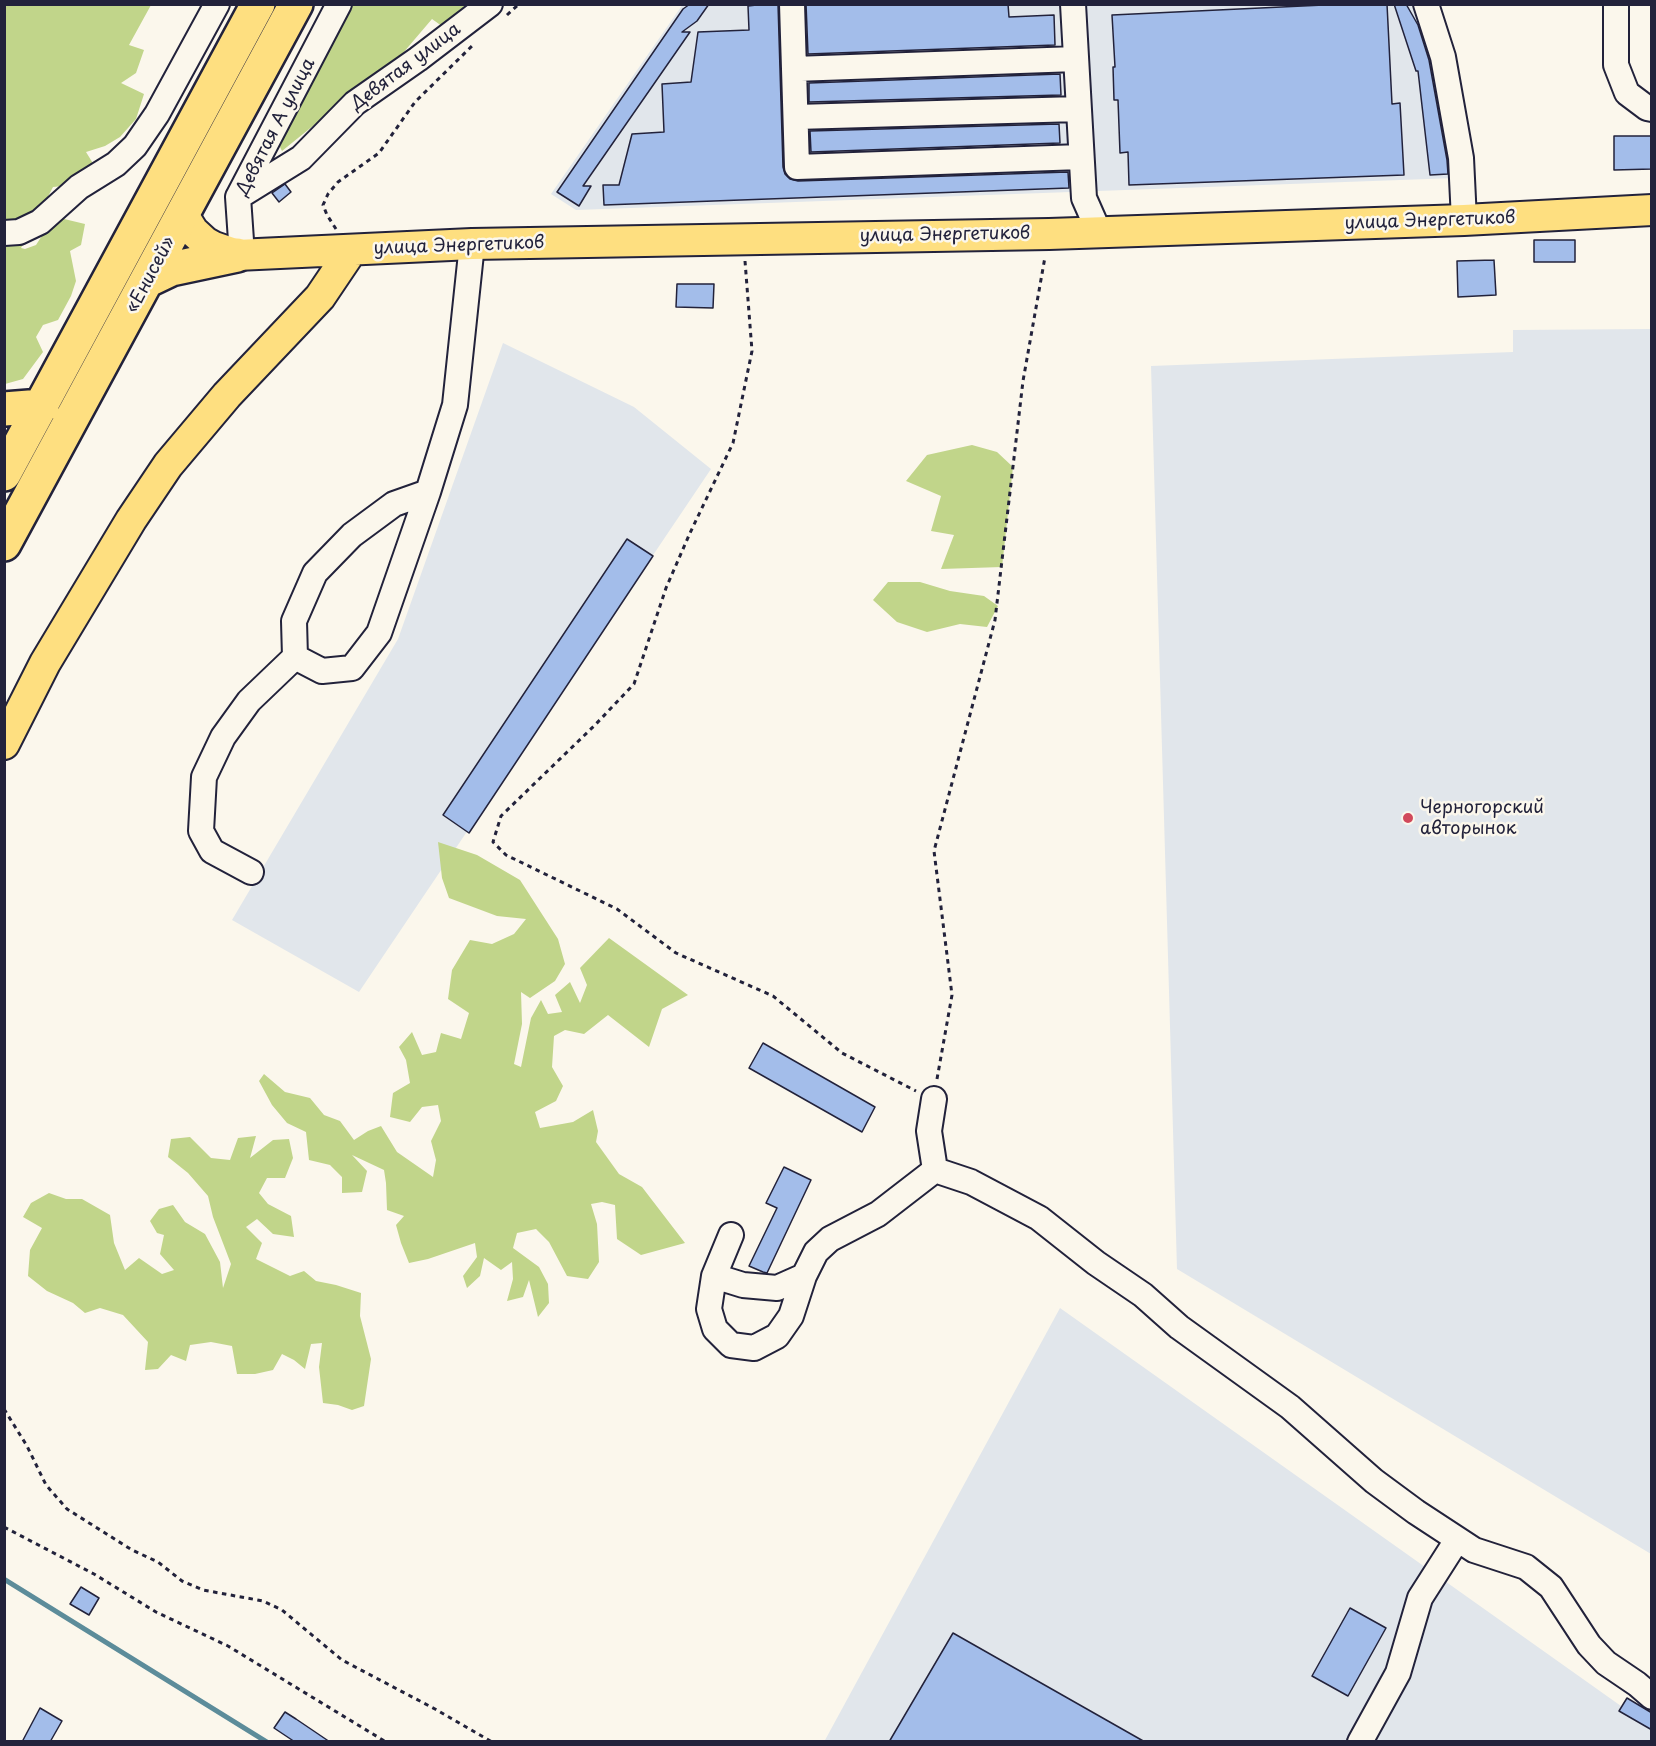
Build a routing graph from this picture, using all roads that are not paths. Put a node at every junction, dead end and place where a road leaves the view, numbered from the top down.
1 (217, 4) edge
2 (258, 4) edge
3 (296, 4) edge
4 (339, 4) edge
5 (792, 4) edge
6 (1073, 4) edge
7 (1426, 4) edge
8 (1616, 4) edge
9 (495, 12) edge
10 (1076, 59) junction
11 (794, 69) junction
12 (1078, 109) junction
13 (1652, 109) edge
14 (796, 117) junction
15 (1081, 157) junction
16 (238, 197) junction
17 (1652, 210) edge
18 (183, 215) junction
19 (1464, 220) junction
20 (1099, 232) junction
21 (4, 233) edge
22 (472, 244) junction
23 (351, 251) junction
24 (240, 255) junction
25 (148, 280) junction
26 (42, 406) junction
27 (4, 409) edge
28 (4, 474) edge
29 (428, 492) junction
30 (4, 544) edge
31 (295, 657) junction
32 (4, 744) edge
33 (251, 873) dead end
34 (934, 1099) road end
35 (934, 1170) junction
36 (731, 1234) dead end
37 (714, 1276) junction
38 (804, 1276) junction
39 (1457, 1540) junction
40 (1652, 1697) edge
41 (1360, 1742) edge

1 - 21 lane
2 - 26 highway, «Енисей»
3 - 18 highway, «Енисей»
4 - 16 lane, Девятая А улица
5 - 11 lane
6 - 10 lane
7 - 19 lane
8 - 13 lane
9 - 16 lane, Девятая улица
10 - 11 lane
10 - 12 lane
11 - 14 lane
12 - 14 lane
12 - 15 lane
14 - 15 lane
15 - 20 lane
16 - 24 lane, Девятая А улица
17 - 19 main road, улица Энергетиков
18 - 24 main road
18 - 25 highway, «Енисей»
19 - 20 main road, улица Энергетиков
20 - 22 main road, улица Энергетиков
22 - 23 main road, улица Энергетиков
22 - 29 lane
23 - 24 main road, улица Энергетиков
23 - 32 main road
24 - 25 highway
25 - 30 highway, «Енисей»
26 - 27 highway
26 - 28 highway, «Енисей»
29 - 31 lane
29 - 31 lane
31 - 33 lane
34 - 35 lane
35 - 38 lane
35 - 39 lane
36 - 37 lane
37 - 38 lane
37 - 38 lane
39 - 40 lane
39 - 41 lane

